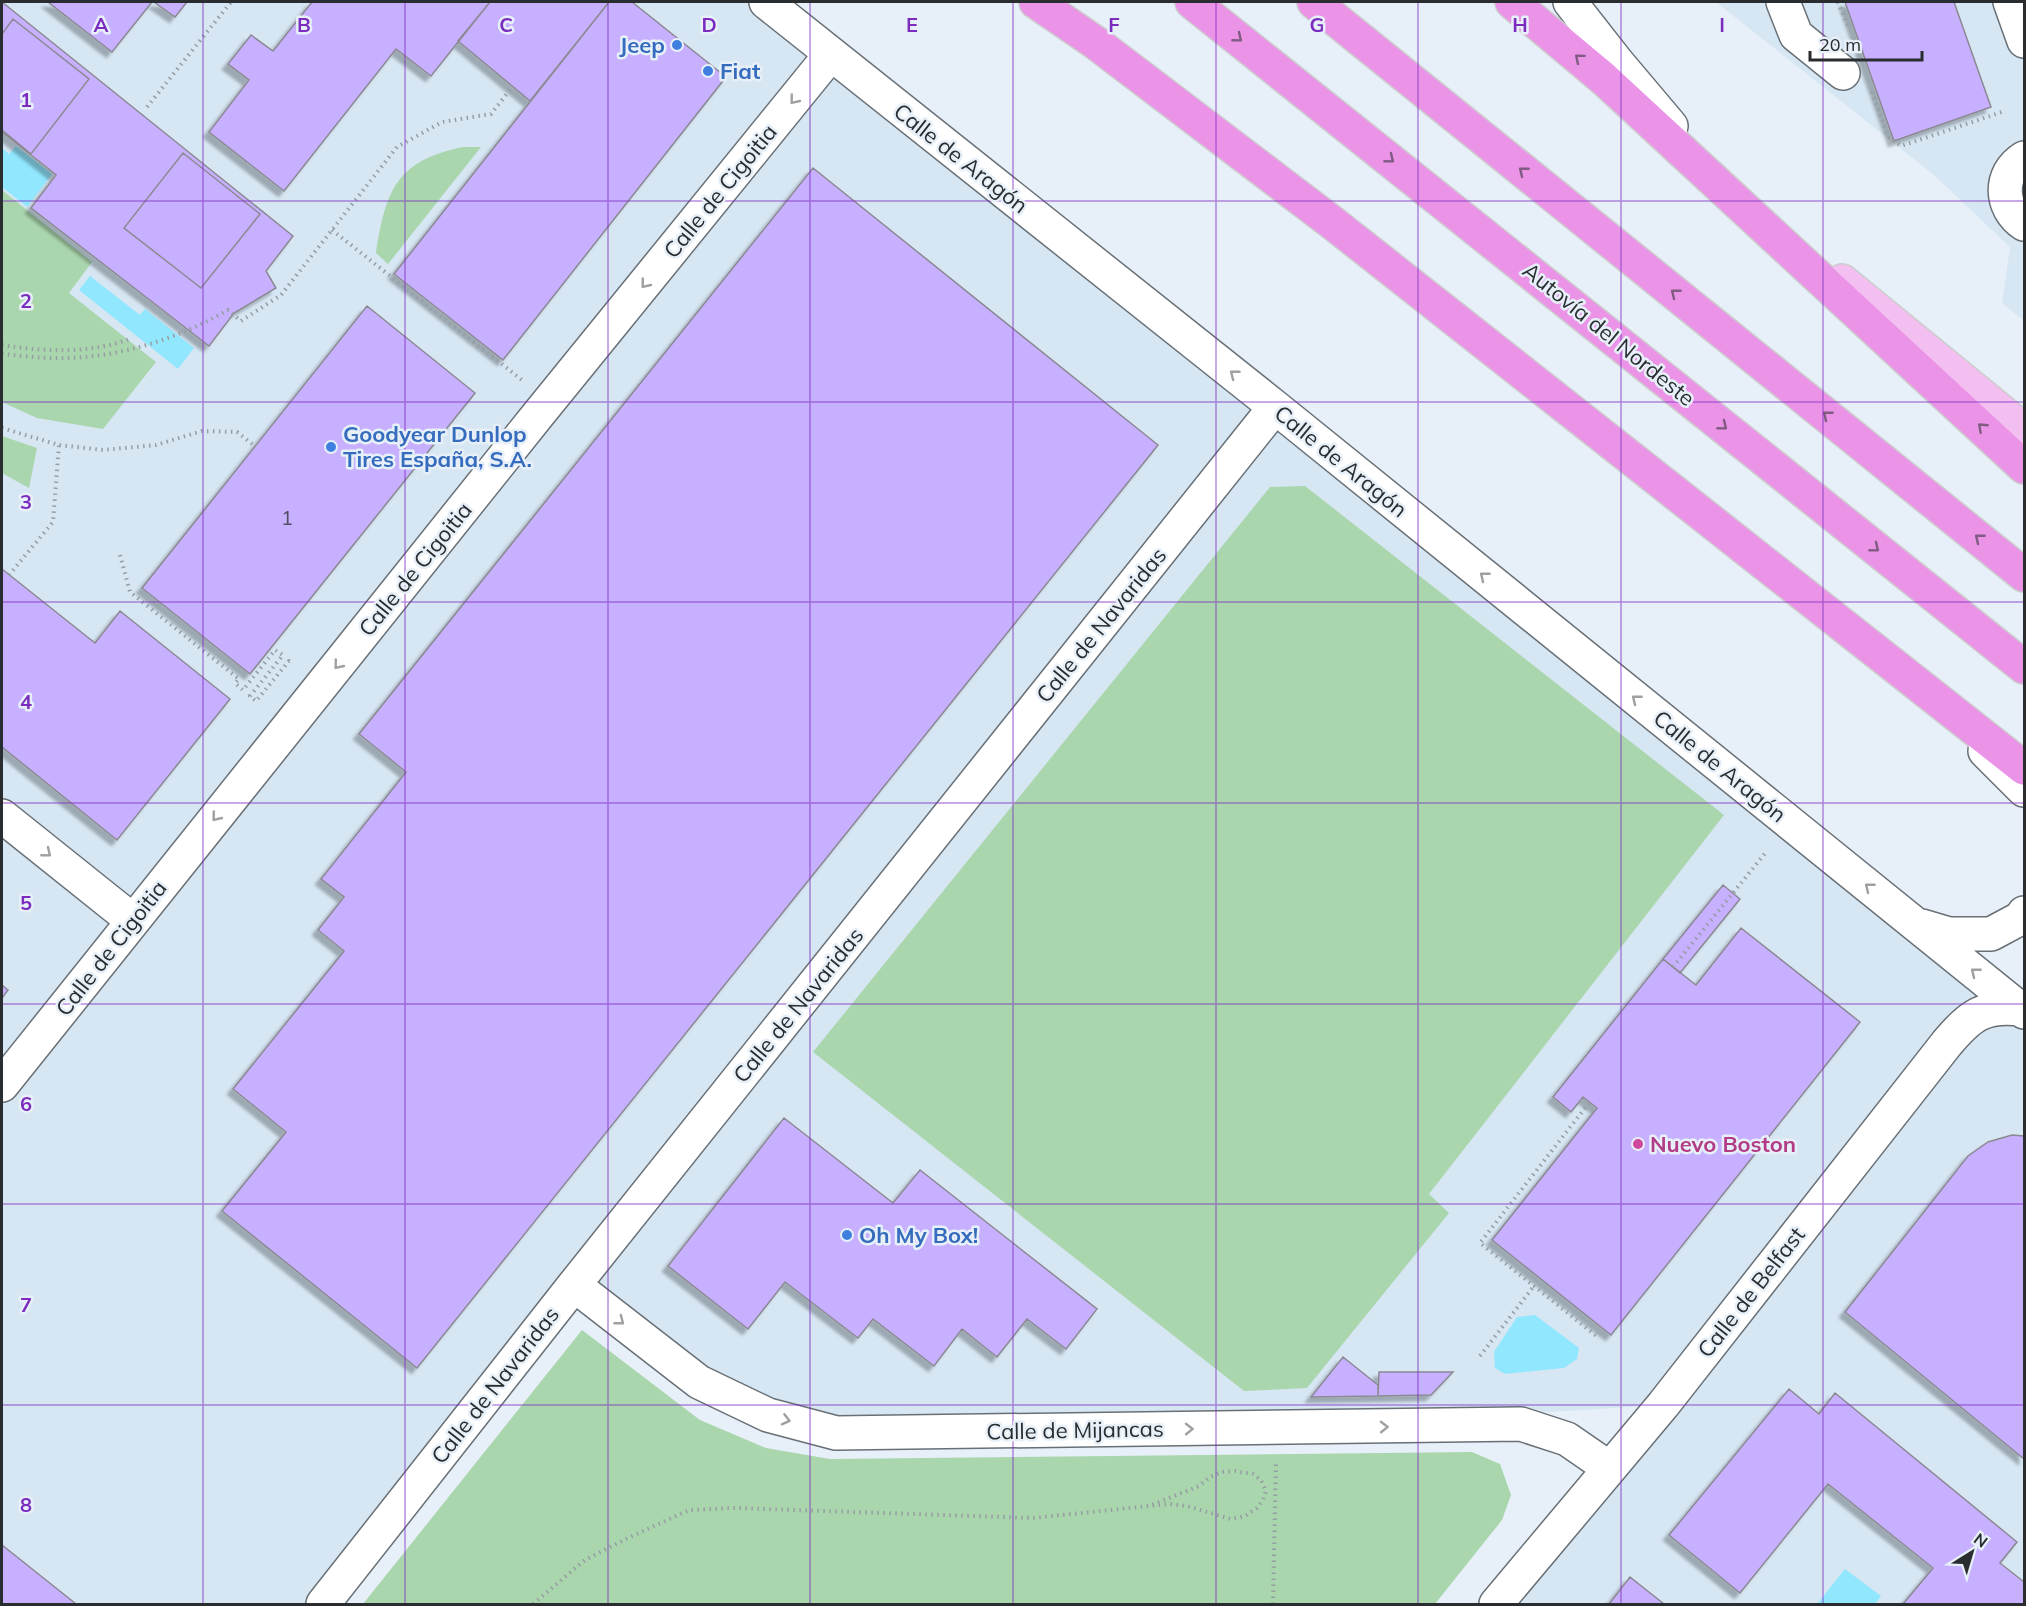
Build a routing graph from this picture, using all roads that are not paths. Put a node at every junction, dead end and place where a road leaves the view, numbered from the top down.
1 (766, 2) edge
2 (1036, 2) edge
3 (1072, 2) edge
4 (1192, 2) edge
5 (1314, 2) edge
6 (1512, 2) edge
7 (1570, 2) edge
8 (1784, 2) edge
9 (2010, 2) edge
10 (2025, 41) edge
11 (831, 54) junction
12 (1856, 79) road end
13 (2024, 157) edge
14 (1731, 196) junction
15 (2025, 224) edge
16 (1275, 407) junction
17 (2025, 430) edge
18 (2025, 467) edge
19 (2024, 573) edge
20 (2025, 667) edge
21 (1912, 681) junction
22 (2025, 756) edge
23 (2025, 768) edge
24 (2025, 790) edge
25 (2, 816) edge
26 (2025, 913) edge
27 (132, 920) junction
28 (1915, 923) junction
29 (2022, 1011) edge
30 (2, 1085) edge
31 (574, 1285) junction
32 (1609, 1468) junction
33 (323, 1605) edge
34 (1496, 1605) edge

1 - 11 street, Calle de Aragón
2 - 21 highway
3 - 22 highway
4 -> 20 highway, Autovía del Nordeste
19 -> 5 highway
14 -> 6 highway
7 - 14 street
8 - 12 street
9 - 10 street
16 -> 11 street, Calle de Aragón
11 -> 27 street, Calle de Cigoitia
13 - 15 street
14 - 17 main road
18 -> 14 highway
28 -> 16 street, Calle de Aragón
16 - 31 street, Calle de Navaridas
21 - 23 highway
21 - 24 street
25 -> 27 street
26 - 28 street
27 - 30 street, Calle de Cigoitia
29 -> 28 street, Calle de Aragón
29 - 32 street, Calle de Belfast
31 -> 32 street, Calle de Mijancas
31 - 33 street, Calle de Navaridas
32 - 34 street, Calle de Belfast

